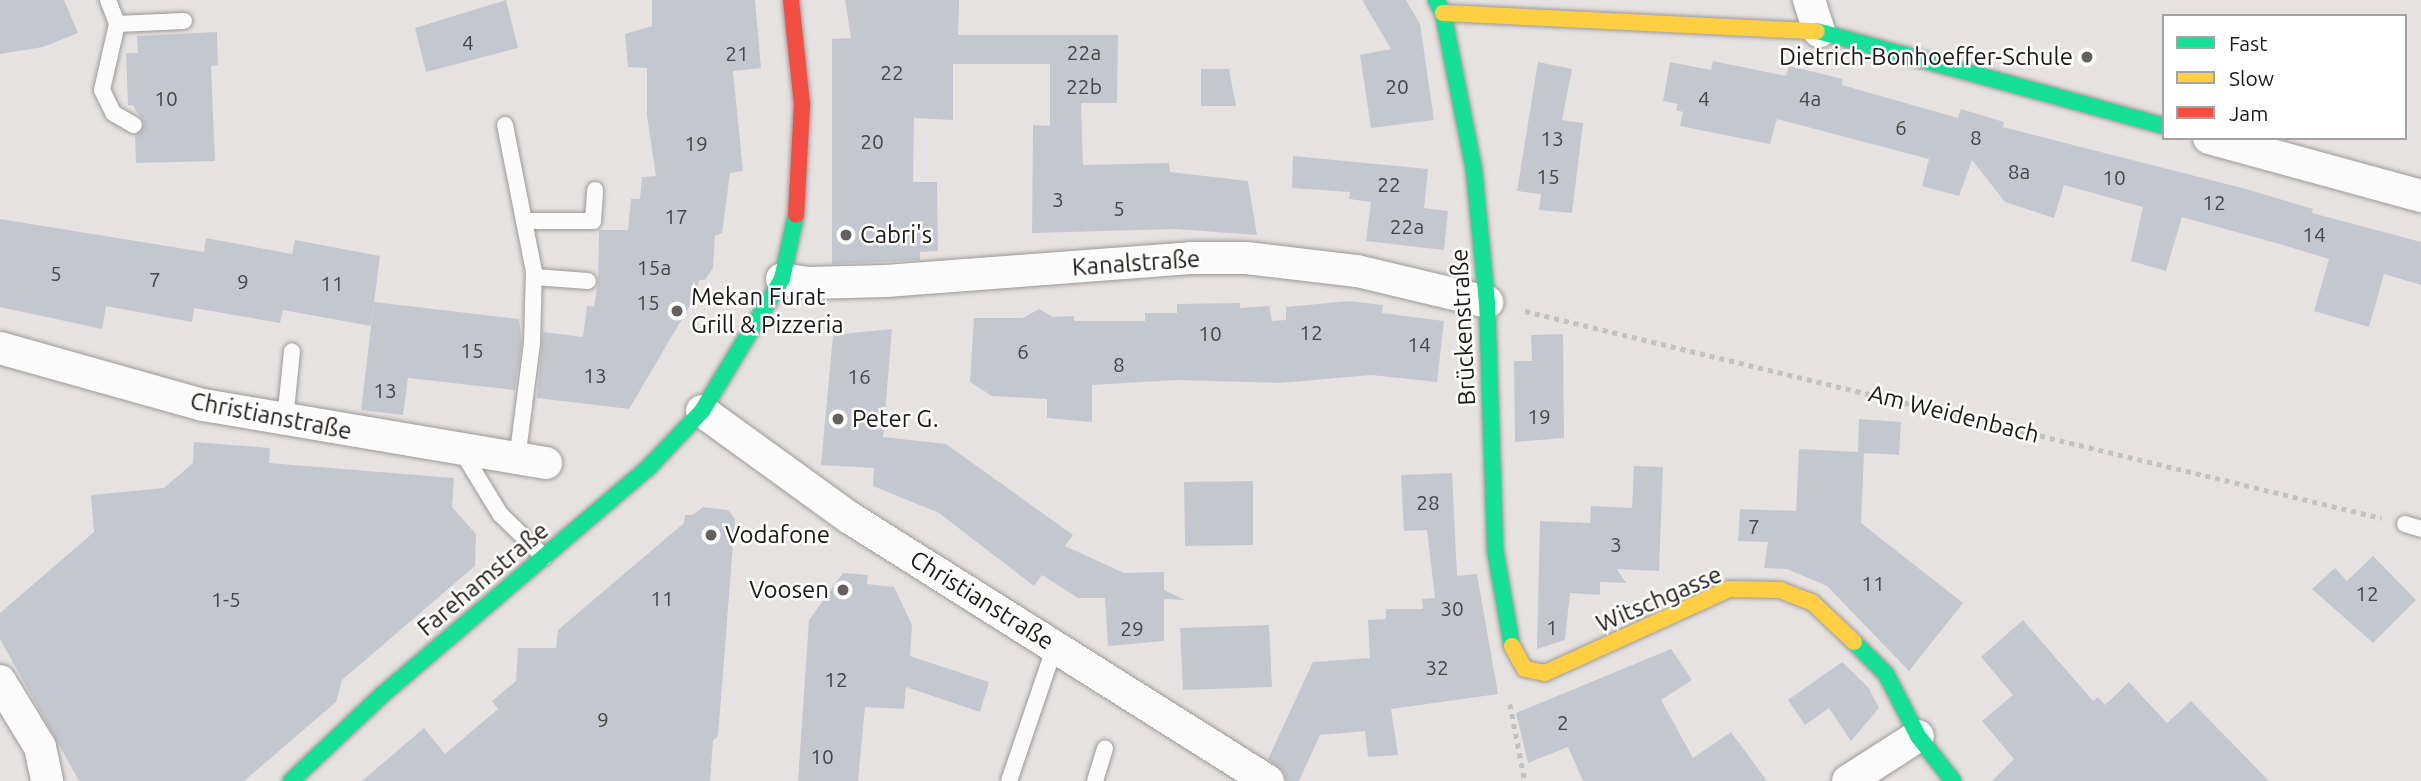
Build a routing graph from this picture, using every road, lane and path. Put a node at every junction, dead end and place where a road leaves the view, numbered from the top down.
1 (107, 0) edge
2 (791, 0) edge
3 (1810, 0) edge
4 (1439, 6) edge
5 (184, 21) dead end
6 (117, 24) junction
7 (1819, 31) junction
8 (134, 125) dead end
9 (505, 125) dead end
10 (2162, 125) edge
11 (2216, 140) edge
12 (595, 190) dead end
13 (2421, 196) edge
14 (524, 221) junction
15 (534, 277) junction
16 (782, 279) junction
17 (588, 281) dead end
18 (1487, 302) junction
19 (0, 348) edge
20 (292, 351) dead end
21 (702, 411) junction
22 (285, 420) junction
23 (461, 450) junction
24 (531, 462) joint
25 (2413, 527) edge
26 (544, 557) junction
27 (1055, 646) junction
28 (1513, 654) junction
29 (0, 681) edge
30 (1918, 736) junction
31 (1105, 749) dead end
32 (47, 781) edge
33 (291, 781) edge
34 (1009, 781) edge
35 (1095, 781) edge
36 (1268, 781) edge
37 (1525, 781) edge
38 (1849, 781) edge
39 (1954, 781) edge

1 - 6 lane
2 - 16 street, Farehamstraße
3 - 7 street
4 - 7 street
4 - 18 street, Brückenstraße
5 - 6 lane
6 - 8 lane
7 - 10 street
9 - 14 lane
11 - 13 street
12 - 14 lane
14 - 15 lane
15 - 17 lane
15 - 24 lane
16 - 18 street, Kanalstraße
16 - 21 street, Farehamstraße
18 - 25 path, Am Weidenbach
18 - 28 street, Brückenstraße
19 - 22 street, Christianstraße
20 - 22 lane
21 - 26 street, Farehamstraße
21 - 27 street, Christianstraße
22 - 23 street, Christianstraße
23 - 24 street, Christianstraße
23 - 26 lane
26 - 33 street, Farehamstraße
27 - 34 lane
27 - 36 street, Christianstraße
28 - 30 street, Witschgasse
28 - 37 path
29 - 32 street
30 - 38 street
30 - 39 street, Witschgasse
31 - 35 lane

